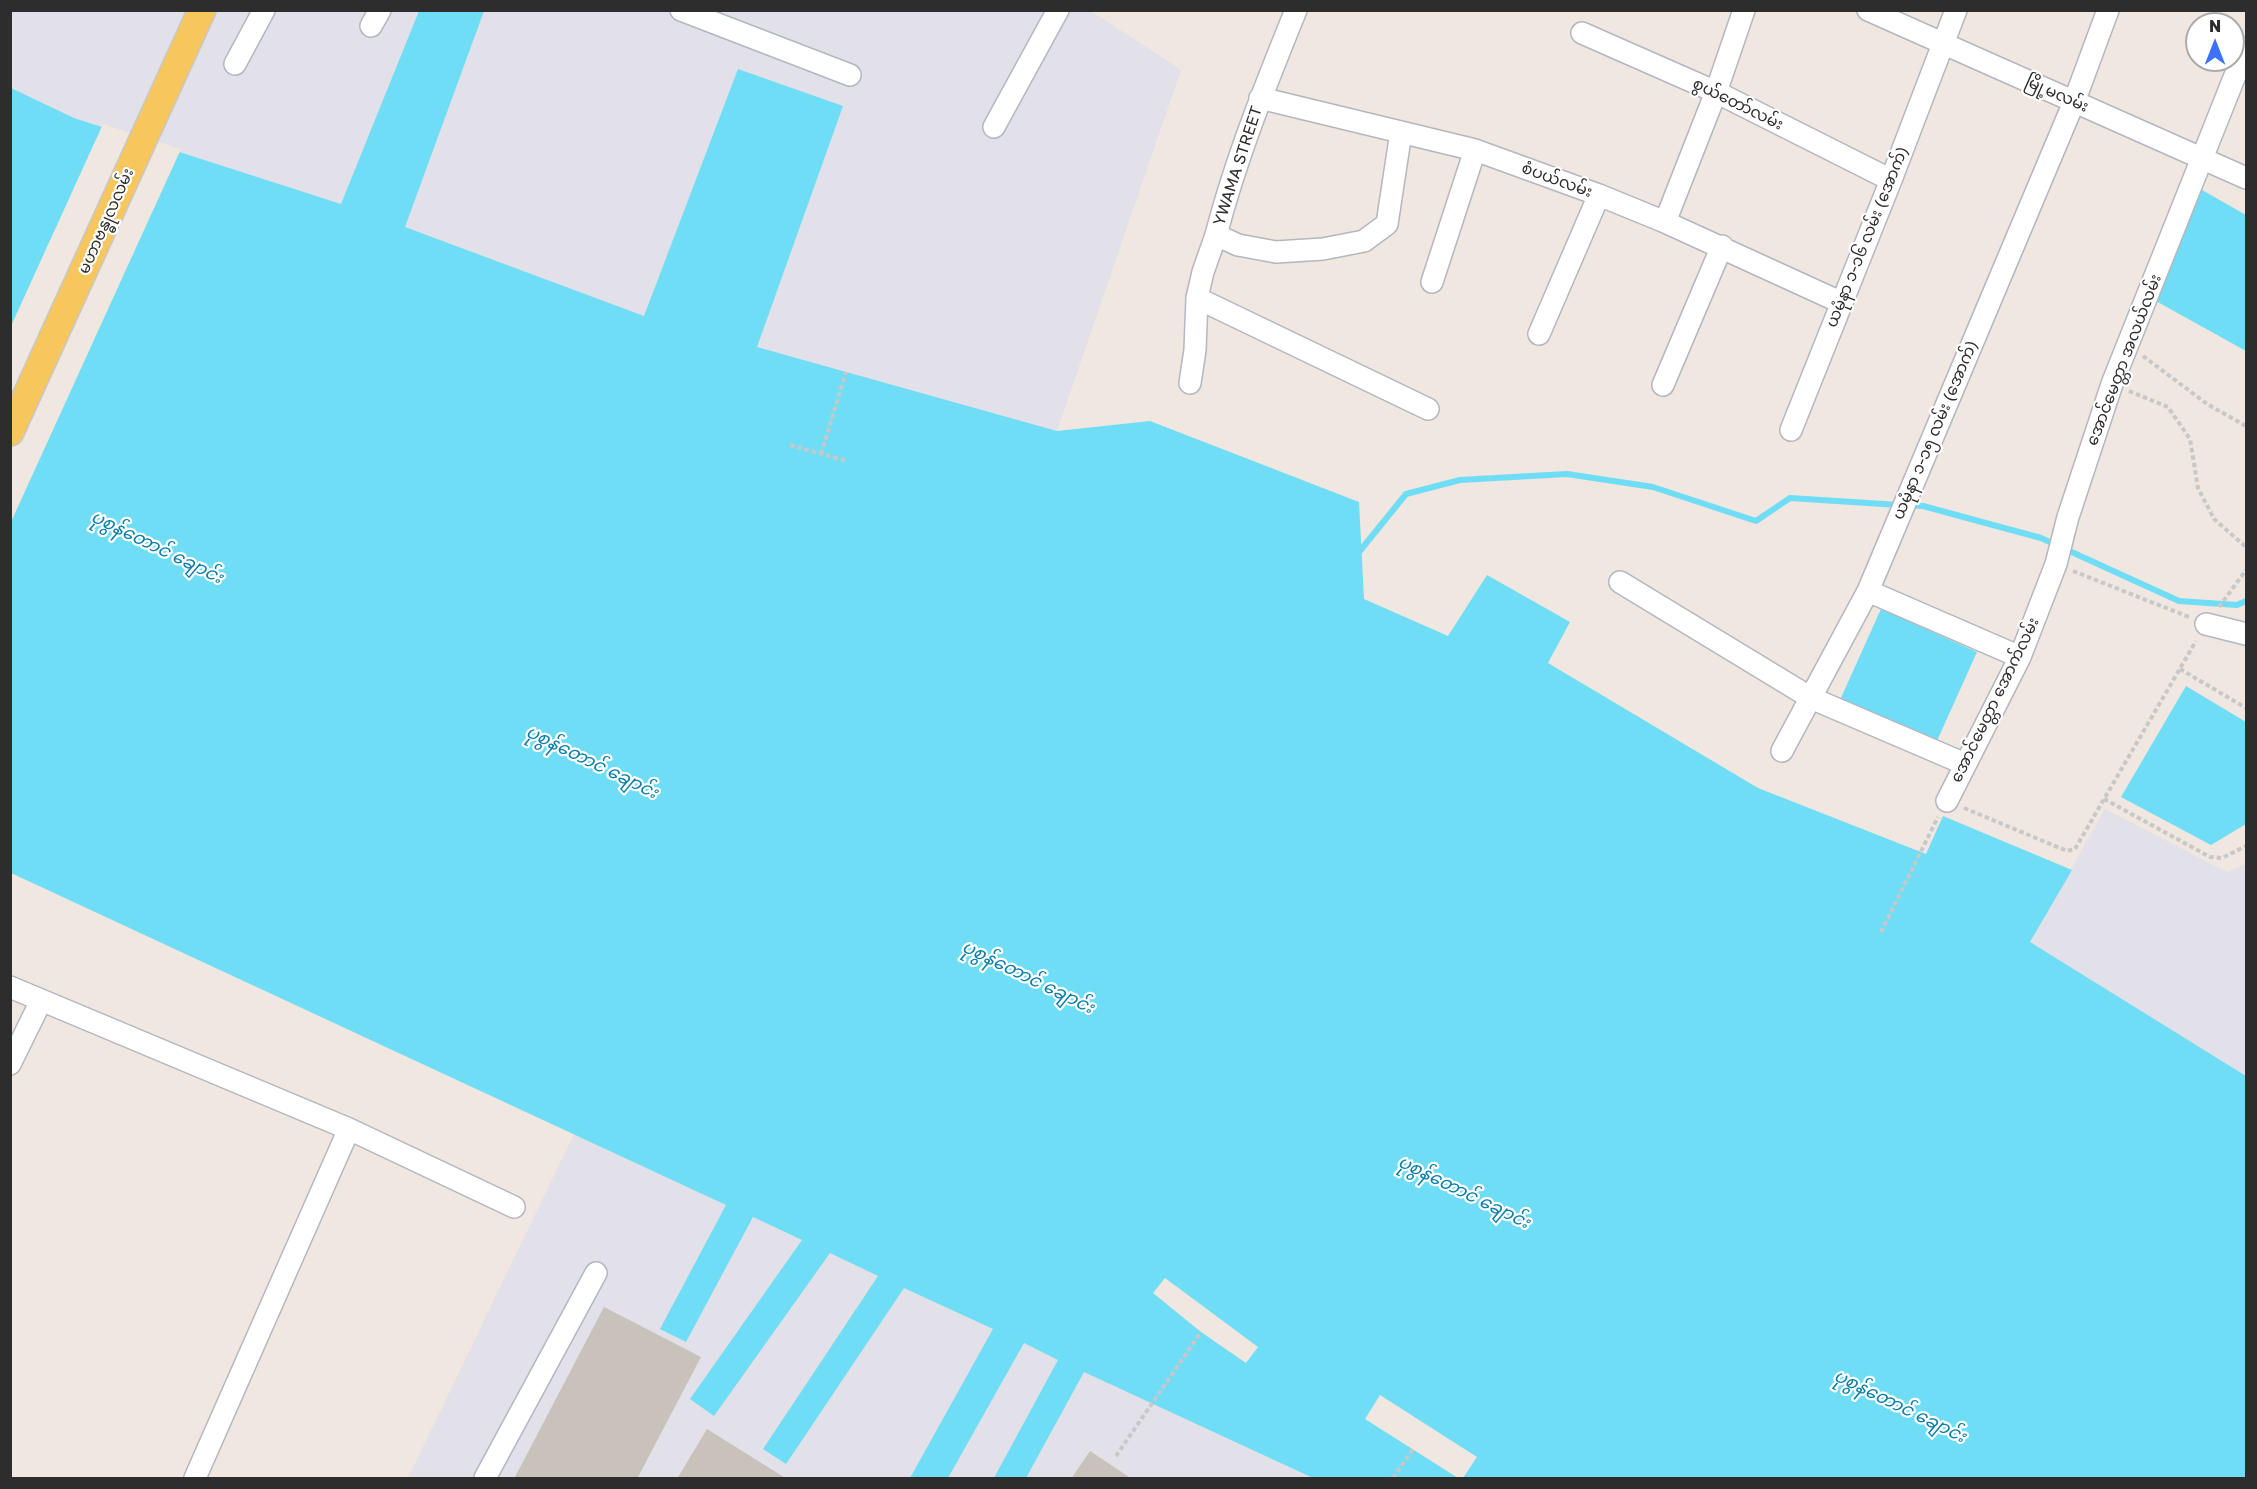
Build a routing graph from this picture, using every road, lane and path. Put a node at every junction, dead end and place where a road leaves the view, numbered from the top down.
1 (202, 10) edge
2 (264, 10) edge
3 (681, 10) edge
4 (1058, 10) edge
5 (1296, 10) edge
6 (1744, 10) edge
7 (1868, 10) edge
8 (1956, 10) edge
9 (2108, 10) edge
10 (1582, 33) dead end
11 (1943, 44) junction
12 (2247, 48) edge
13 (235, 64) dead end
14 (850, 75) dead end
15 (1716, 92) junction
16 (1260, 98) junction
17 (2074, 102) junction
18 (994, 127) dead end
19 (1401, 132) junction
20 (1474, 150) junction
21 (2202, 159) junction
22 (2247, 178) edge
23 (1891, 180) junction
24 (1599, 195) junction
25 (1665, 222) junction
26 (1216, 235) junction
27 (1722, 246) junction
28 (1432, 282) dead end
29 (1197, 298) junction
30 (1840, 302) junction
31 (1539, 334) dead end
32 (2128, 345) junction
33 (846, 372) dead end
34 (1190, 383) dead end
35 (2112, 384) junction
36 (1663, 385) dead end
37 (1428, 409) dead end
38 (2247, 426) edge
39 (1791, 429) dead end
40 (10, 432) edge
41 (790, 445) dead end
42 (821, 454) junction
43 (847, 461) dead end
44 (2247, 547) edge
45 (2056, 564) junction
46 (2247, 570) edge
47 (1620, 582) dead end
48 (1868, 591) junction
49 (2206, 624) junction
50 (2247, 634) edge
51 (2020, 657) junction
52 (2180, 668) junction
53 (1811, 698) junction
54 (2247, 708) edge
55 (1782, 751) dead end
56 (1965, 764) junction
57 (2104, 800) junction
58 (1947, 801) junction
59 (2247, 846) edge
60 (1881, 932) dead end
61 (10, 987) edge
62 (41, 1001) junction
63 (10, 1064) edge
64 (349, 1129) junction
65 (514, 1207) dead end
66 (596, 1273) dead end
67 (1201, 1332) dead end
68 (1413, 1449) dead end
69 (1116, 1456) dead end
70 (195, 1479) edge
71 (485, 1479) edge
72 (1393, 1479) edge

1 - 40 main road, မဟာဗန္ဓုလလမ်း
2 - 13 street
3 - 14 street
4 - 18 street
5 - 16 street, YWAMA STREET
6 - 15 street
7 - 11 street, မြို့မလမ်း
8 - 11 street, ယမုံနာ ၁-၁၆ လမ်း (အောက်)
9 - 17 street, ယမုံနာ ၁-၁၅ လမ်း (အောက်)
10 - 15 street, စွယ်တော်လမ်း
11 - 17 street, မြို့မလမ်း
11 - 23 street, ယမုံနာ ၁-၁၆ လမ်း (အောက်)
12 - 21 street, အောင်မေတ္တာ အလယ်လမ်း
15 - 23 street, စွယ်တော်လမ်း
15 - 25 street
16 - 19 street, စံပယ်လမ်း
16 - 26 street, YWAMA STREET
17 - 21 street, မြို့မလမ်း
17 - 48 street, ယမုံနာ ၁-၁၅ လမ်း (အောက်)
19 - 20 street, စံပယ်လမ်း
19 - 26 street, YWAMA STREET
20 - 24 street, စံပယ်လမ်း
20 - 28 street
21 - 22 street, မြို့မလမ်း
21 - 32 street, အောင်မေတ္တာ အလယ်လမ်း
23 - 30 street, ယမုံနာ ၁-၁၆ လမ်း (အောက်)
24 - 25 street, စံပယ်လမ်း
24 - 31 street
25 - 27 street, စံပယ်လမ်း
26 - 29 street
27 - 30 street, စံပယ်လမ်း
27 - 36 street
29 - 34 street
29 - 37 street
30 - 39 street, ယမုံနာ ၁-၁၆ လမ်း (အောက်)
32 - 35 street, အောင်မေတ္တာ အလယ်လမ်း
32 - 38 path
33 - 42 path
35 - 44 path
35 - 45 street, အောင်မေတ္တာ အလယ်လမ်း
41 - 42 path
42 - 43 path
45 - 49 path
45 - 51 street, အောင်မေတ္တာ အောက်လမ်း
46 - 49 path
47 - 53 street
48 - 51 street
48 - 53 street, ယမုံနာ ၁-၁၅ လမ်း (အောက်)
49 - 50 street
49 - 52 path
51 - 56 street, အောင်မေတ္တာ အောက်လမ်း
52 - 54 path
52 - 57 path
53 - 55 street, ယမုံနာ ၁-၁၅ လမ်း (အောက်)
53 - 56 street
56 - 58 street, အောင်မေတ္တာ အောက်လမ်း
57 - 58 path
57 - 59 path
58 - 60 path
61 - 62 street
62 - 63 street
62 - 64 street
64 - 65 street
64 - 70 street
66 - 71 street
67 - 69 path
68 - 72 path

